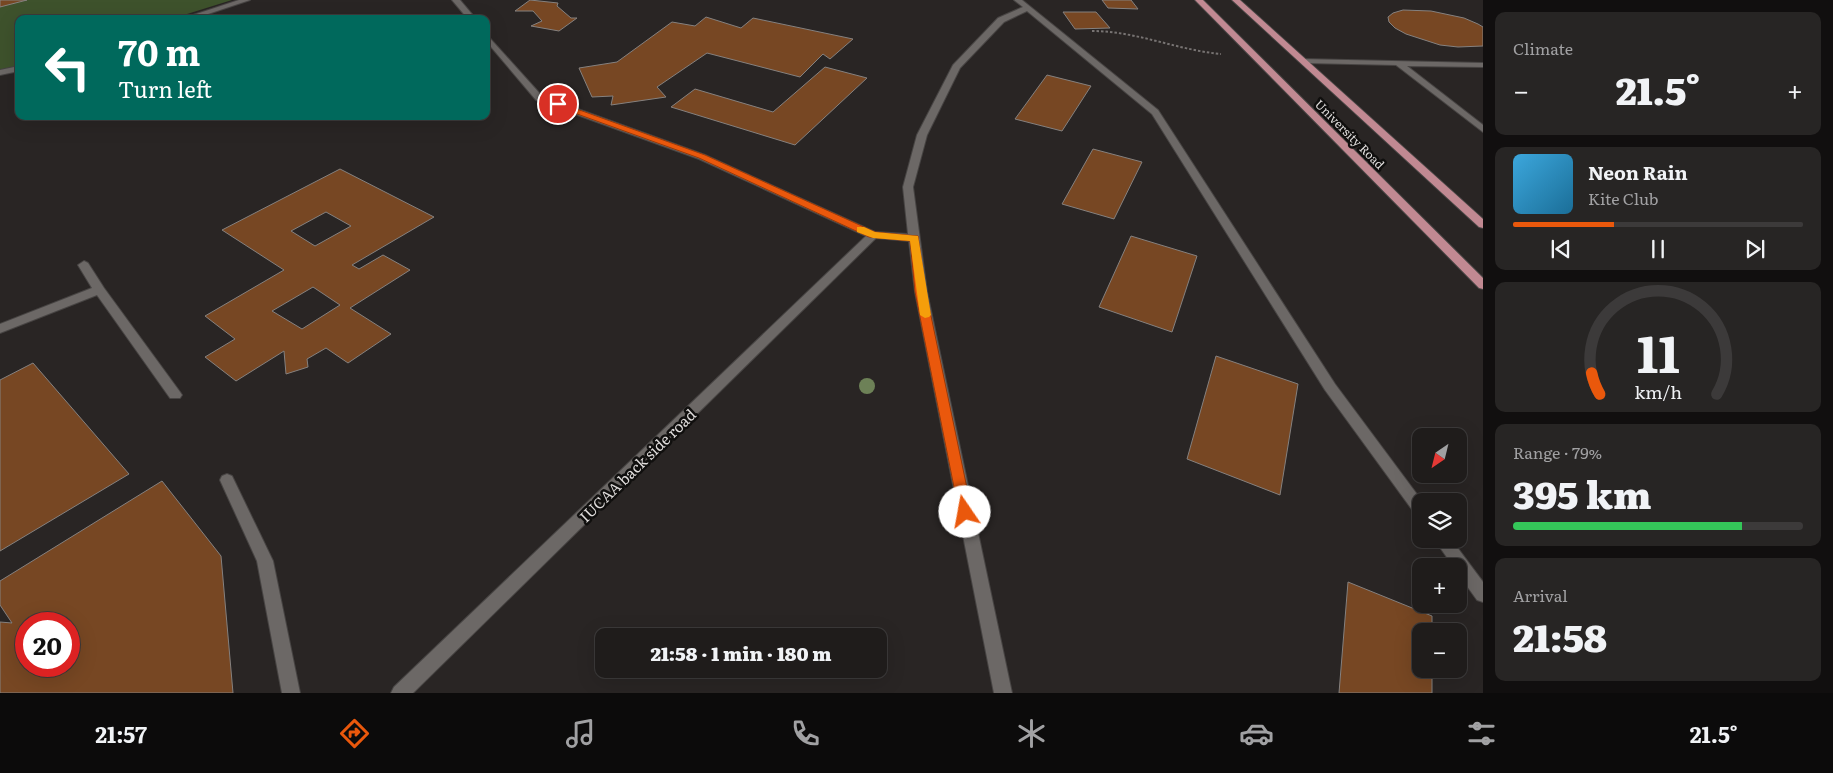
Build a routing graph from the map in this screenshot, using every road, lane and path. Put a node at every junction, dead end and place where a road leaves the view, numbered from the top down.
1 (246, 0) edge
2 (456, 0) edge
3 (1199, 0) edge
4 (1236, 0) edge
5 (1023, 4) edge
6 (198, 15) edge
7 (469, 15) edge
8 (490, 41) edge
9 (1070, 42) junction
10 (1256, 57) junction
11 (1305, 61) junction
12 (1398, 63) junction
13 (1483, 65) edge
14 (15, 69) edge
15 (0, 73) edge
16 (1483, 129) edge
17 (1483, 225) edge
18 (873, 235) junction
19 (914, 238) junction
20 (84, 264) dead end
21 (1483, 285) edge
22 (99, 290) junction
23 (0, 329) edge
24 (175, 395) dead end
25 (227, 480) dead end
26 (1412, 499) edge
27 (1449, 548) edge
28 (1483, 595) edge
29 (291, 693) edge
30 (400, 693) edge
31 (1003, 693) edge

1 - 6 lane
2 - 7 lane
3 - 10 main road, University Road
4 - 11 main road, University Road
5 - 9 lane
5 - 19 lane
8 - 18 lane
9 - 10 path
9 - 26 lane
10 - 21 main road, University Road
11 - 12 lane
11 - 17 main road, University Road
12 - 13 lane
12 - 16 lane
14 - 15 lane
18 - 19 lane
18 - 30 lane, IUCAA back side road
19 - 31 lane
20 - 22 lane
22 - 23 lane
22 - 24 lane
25 - 29 lane
27 - 28 lane

